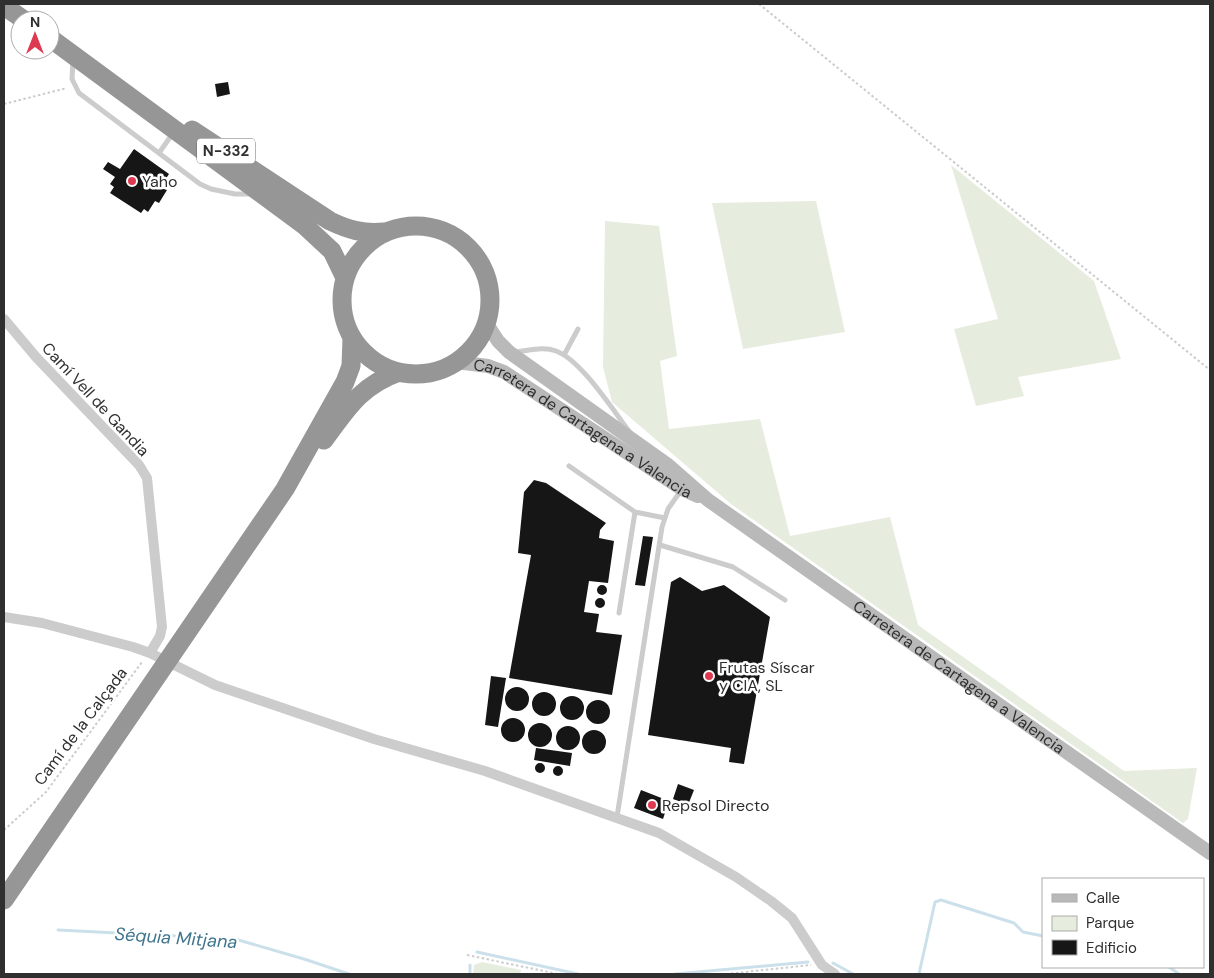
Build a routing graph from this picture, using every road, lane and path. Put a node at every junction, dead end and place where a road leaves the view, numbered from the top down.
1 (759, 4) edge
2 (60, 45) edge
3 (73, 54) junction
4 (74, 86) junction
5 (4, 104) edge
6 (175, 131) junction
7 (159, 153) junction
8 (259, 193) junction
9 (384, 232) junction
10 (345, 278) junction
11 (4, 319) edge
12 (487, 324) junction
13 (578, 329) dead end
14 (352, 338) junction
15 (509, 352) junction
16 (564, 354) junction
17 (456, 362) junction
18 (1210, 370) edge
19 (399, 372) junction
20 (641, 447) junction
21 (568, 466) dead end
22 (285, 488) junction
23 (682, 489) junction
24 (708, 500) junction
25 (635, 512) junction
26 (665, 518) junction
27 (660, 545) junction
28 (785, 600) dead end
29 (619, 614) dead end
30 (4, 617) edge
31 (150, 652) junction
32 (168, 661) junction
33 (617, 817) junction
34 (4, 830) edge
35 (1210, 853) edge
36 (4, 900) edge
37 (467, 955) dead end
38 (822, 964) junction
39 (558, 974) edge
40 (726, 974) edge
41 (836, 974) edge

1 - 18 path
2 - 3 highway, N-332
3 - 4 lane
3 - 6 highway, N-332
3 - 9 highway, N-332
4 - 5 path
4 - 7 lane
6 - 7 lane
6 - 8 highway, N-332
7 - 8 lane
8 - 10 highway, N-332
9 - 10 highway
9 - 12 highway
10 - 14 highway
11 - 31 street, Camí Vell de Gandia
12 - 15 main road, Carretera de Cartagena a Valencia
12 - 17 highway
13 - 16 lane
14 - 19 highway
14 - 22 highway
15 - 16 lane
15 - 20 main road, Carretera de Cartagena a Valencia
16 - 20 lane
17 - 19 highway
17 - 23 main road, Carretera de Cartagena a Valencia
19 - 22 highway
20 - 24 main road, Carretera de Cartagena a Valencia
21 - 25 lane
22 - 32 highway
23 - 24 main road, Carretera de Cartagena a Valencia
23 - 26 lane
24 - 35 main road, Carretera de Cartagena a Valencia
25 - 26 lane
25 - 29 lane
26 - 27 lane
27 - 28 lane
27 - 33 lane
30 - 31 street
31 - 32 street
31 - 34 path, Camí de la Calçada
32 - 33 street
32 - 36 highway
33 - 38 street
37 - 39 path
38 - 40 path
38 - 41 street

